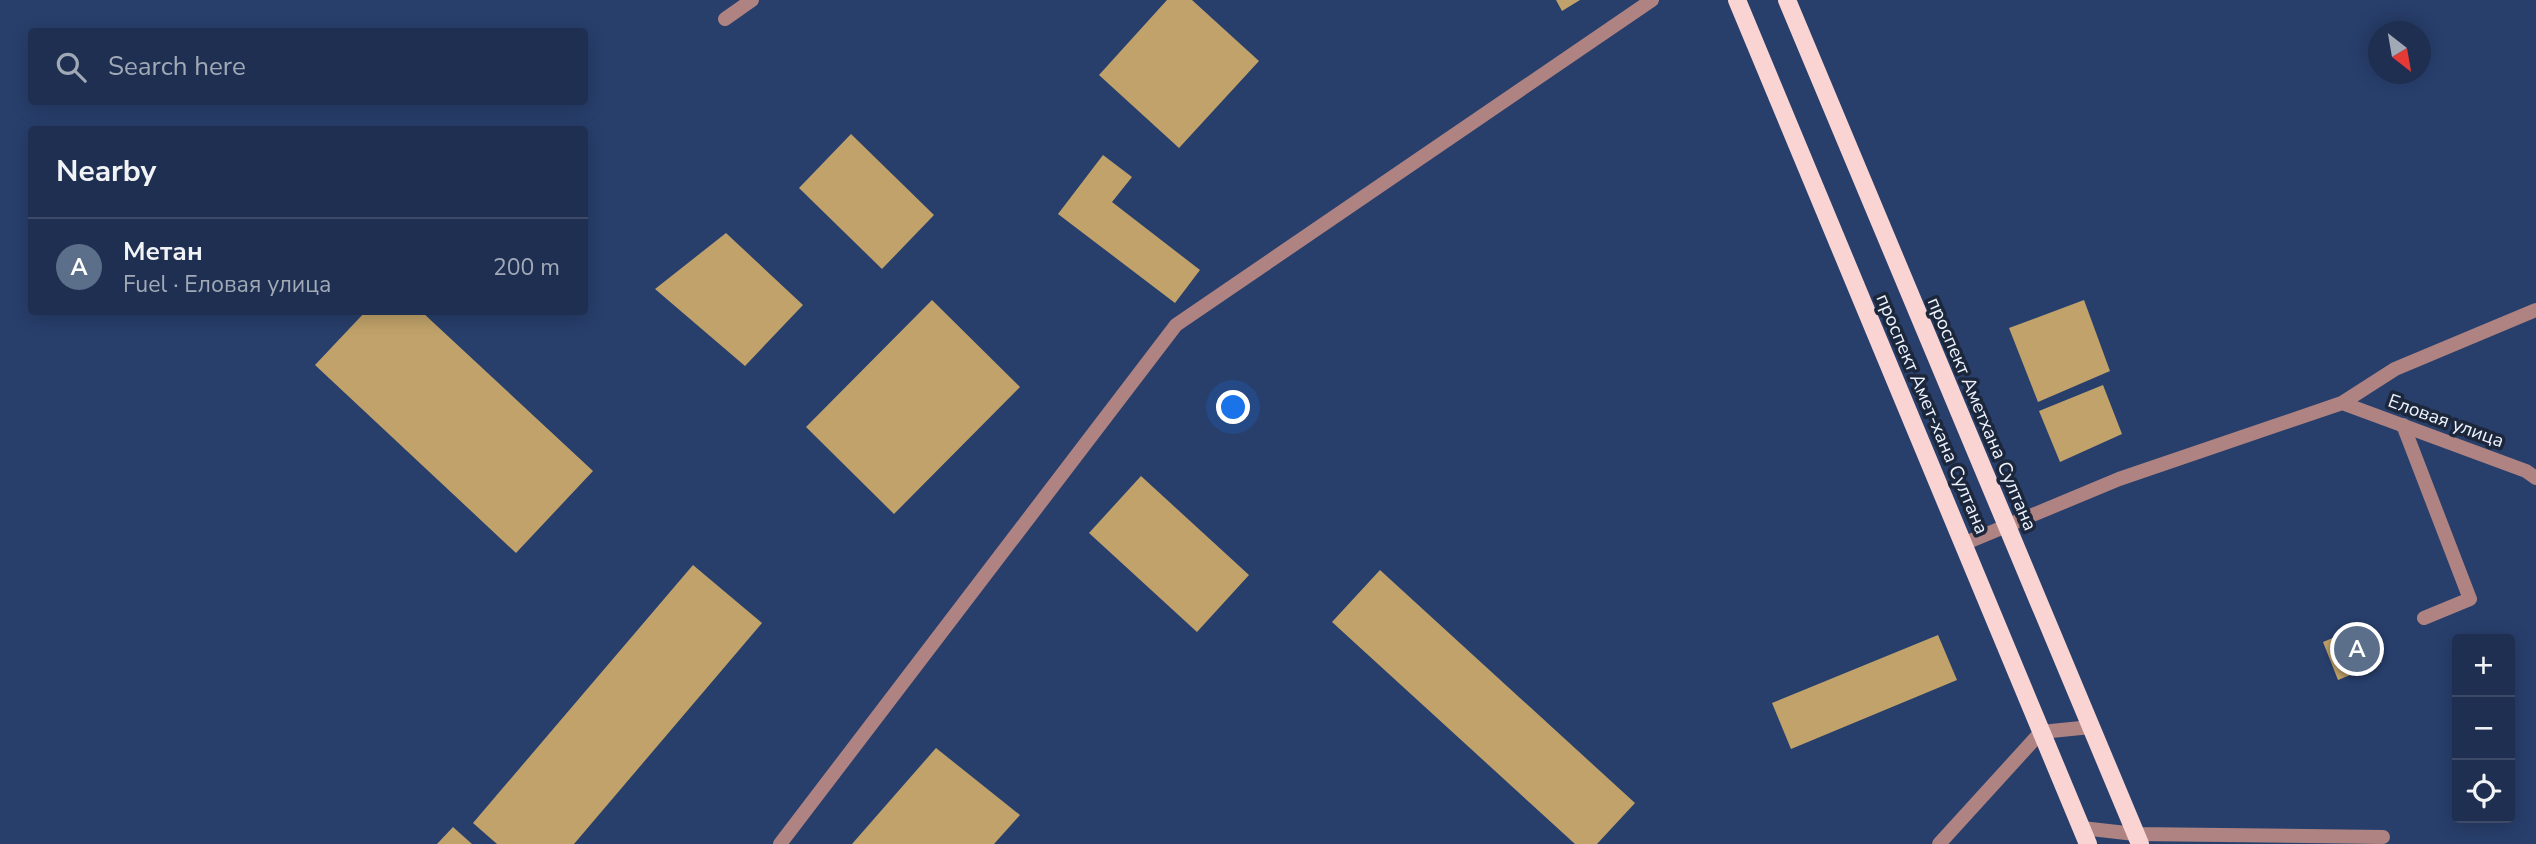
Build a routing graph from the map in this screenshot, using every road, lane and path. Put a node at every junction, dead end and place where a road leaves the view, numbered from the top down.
1 (752, 0) edge
2 (1652, 0) edge
3 (1737, 0) edge
4 (1787, 0) edge
5 (725, 19) dead end
6 (2536, 310) edge
7 (2342, 403) junction
8 (2403, 425) junction
9 (2536, 478) edge
10 (2005, 526) junction
11 (1963, 544) junction
12 (2424, 618) dead end
13 (2091, 727) junction
14 (2041, 732) junction
15 (2085, 836) edge
16 (2383, 837) dead end
17 (2138, 839) edge
18 (780, 844) edge
19 (1940, 844) edge

1 - 5 street
2 - 18 street
3 - 11 main road, проспект Амет-хана Султана
4 - 10 main road, проспект Аметхана Султана
6 - 7 street
7 - 8 street, Еловая улица
7 - 10 street
8 - 9 street, Еловая улица
8 - 12 street
10 - 11 street
10 - 13 main road, проспект Аметхана Султана
11 - 14 main road, проспект Амет-хана Султана
13 - 14 street
13 - 17 main road, проспект Аметхана Султана
14 - 15 main road, проспект Амет-хана Султана
14 - 19 street
15 - 17 street
16 - 17 street

